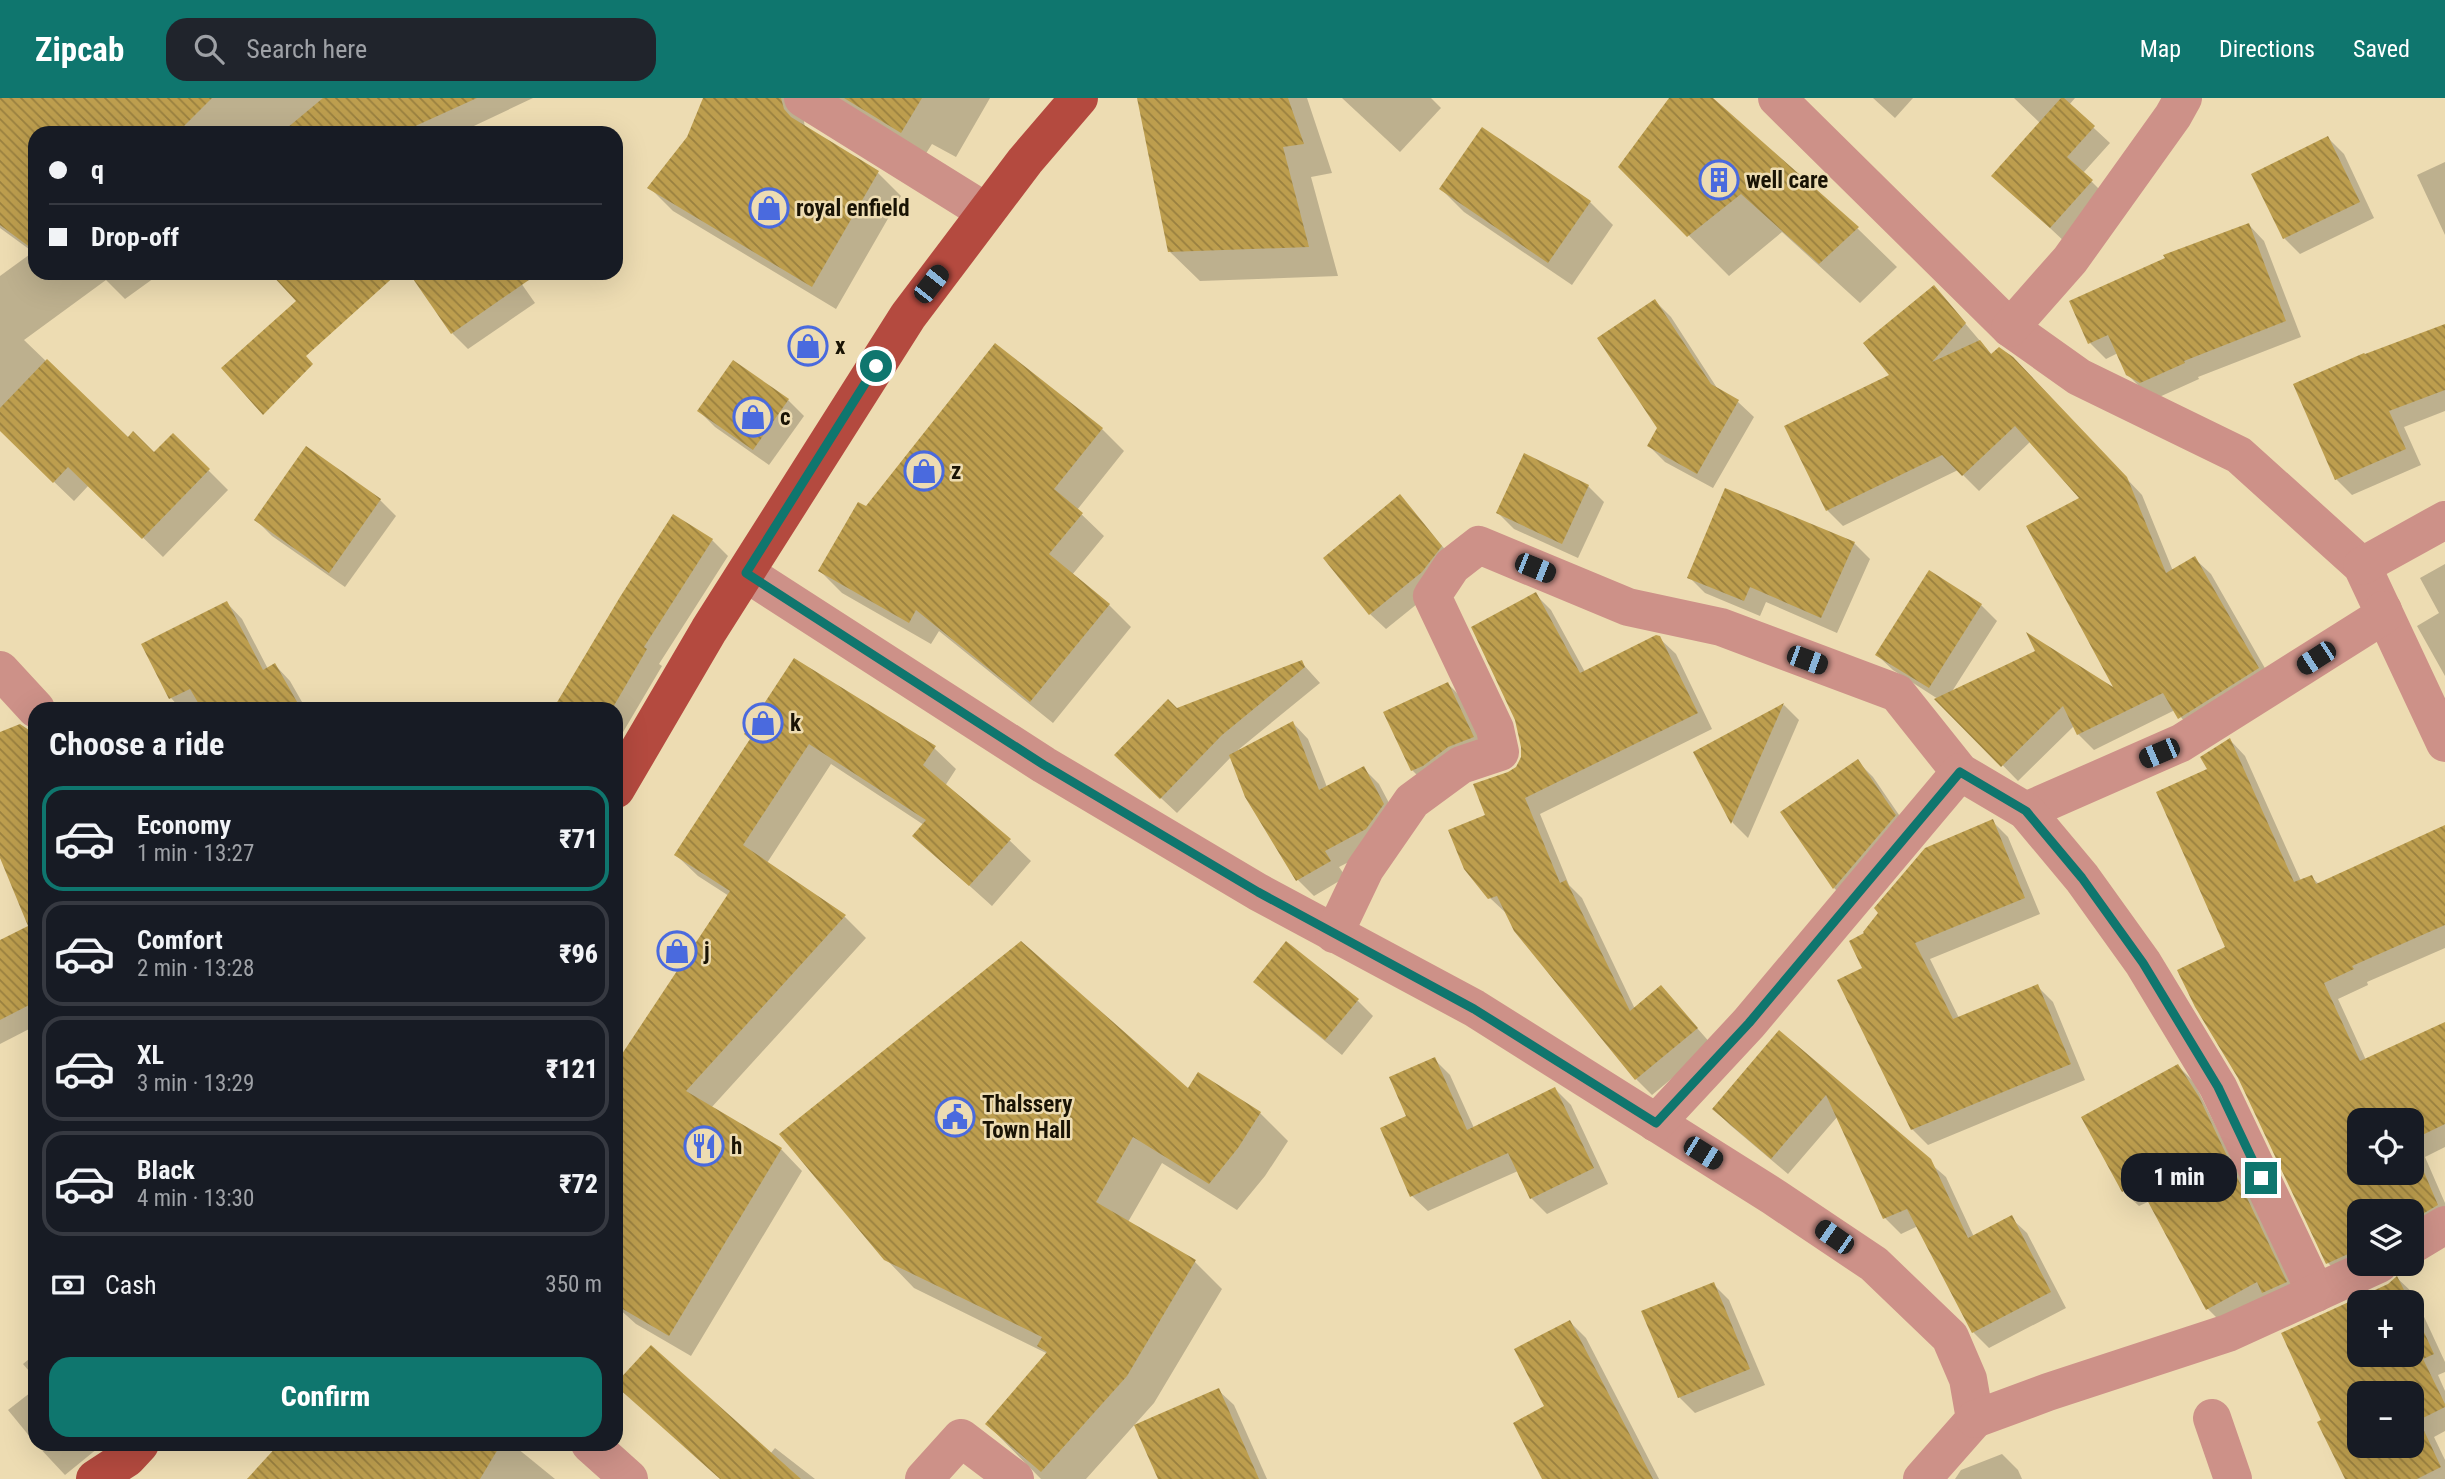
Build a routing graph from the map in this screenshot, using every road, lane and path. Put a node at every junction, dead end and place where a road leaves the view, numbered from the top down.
1 (803, 98) edge
2 (1079, 98) edge
3 (1777, 98) edge
4 (2173, 104) edge
5 (986, 212) junction
6 (2010, 328) junction
7 (2445, 520) edge
8 (2362, 566) junction
9 (746, 573) junction
10 (2383, 610) junction
11 (0, 670) edge
12 (30, 702) edge
13 (2445, 743) edge
14 (1960, 772) junction
15 (623, 777) edge
16 (2026, 811) junction
17 (1335, 934) junction
18 (1656, 1123) junction
19 (2445, 1225) edge
20 (2424, 1238) edge
21 (2353, 1276) edge
22 (2316, 1293) junction
23 (2213, 1418) dead end
24 (1975, 1419) junction
25 (134, 1451) edge
26 (598, 1451) edge
27 (95, 1479) edge
28 (629, 1479) edge
29 (924, 1479) edge
30 (1015, 1479) edge
31 (1922, 1479) edge
32 (2233, 1479) edge

1 - 5 street
2 - 5 main road
3 - 6 street
4 - 6 street
5 - 9 main road
6 - 8 street
7 - 8 street
8 - 10 street
9 - 15 main road
9 - 17 street
10 - 13 street
10 - 16 street
11 - 12 street
14 - 16 street
14 - 17 street
14 - 18 street
16 - 22 street
17 - 18 street
18 - 24 street
19 - 20 street
21 - 22 street
22 - 24 street
23 - 32 street
24 - 31 street
25 - 27 main road
26 - 28 street
29 - 30 street

